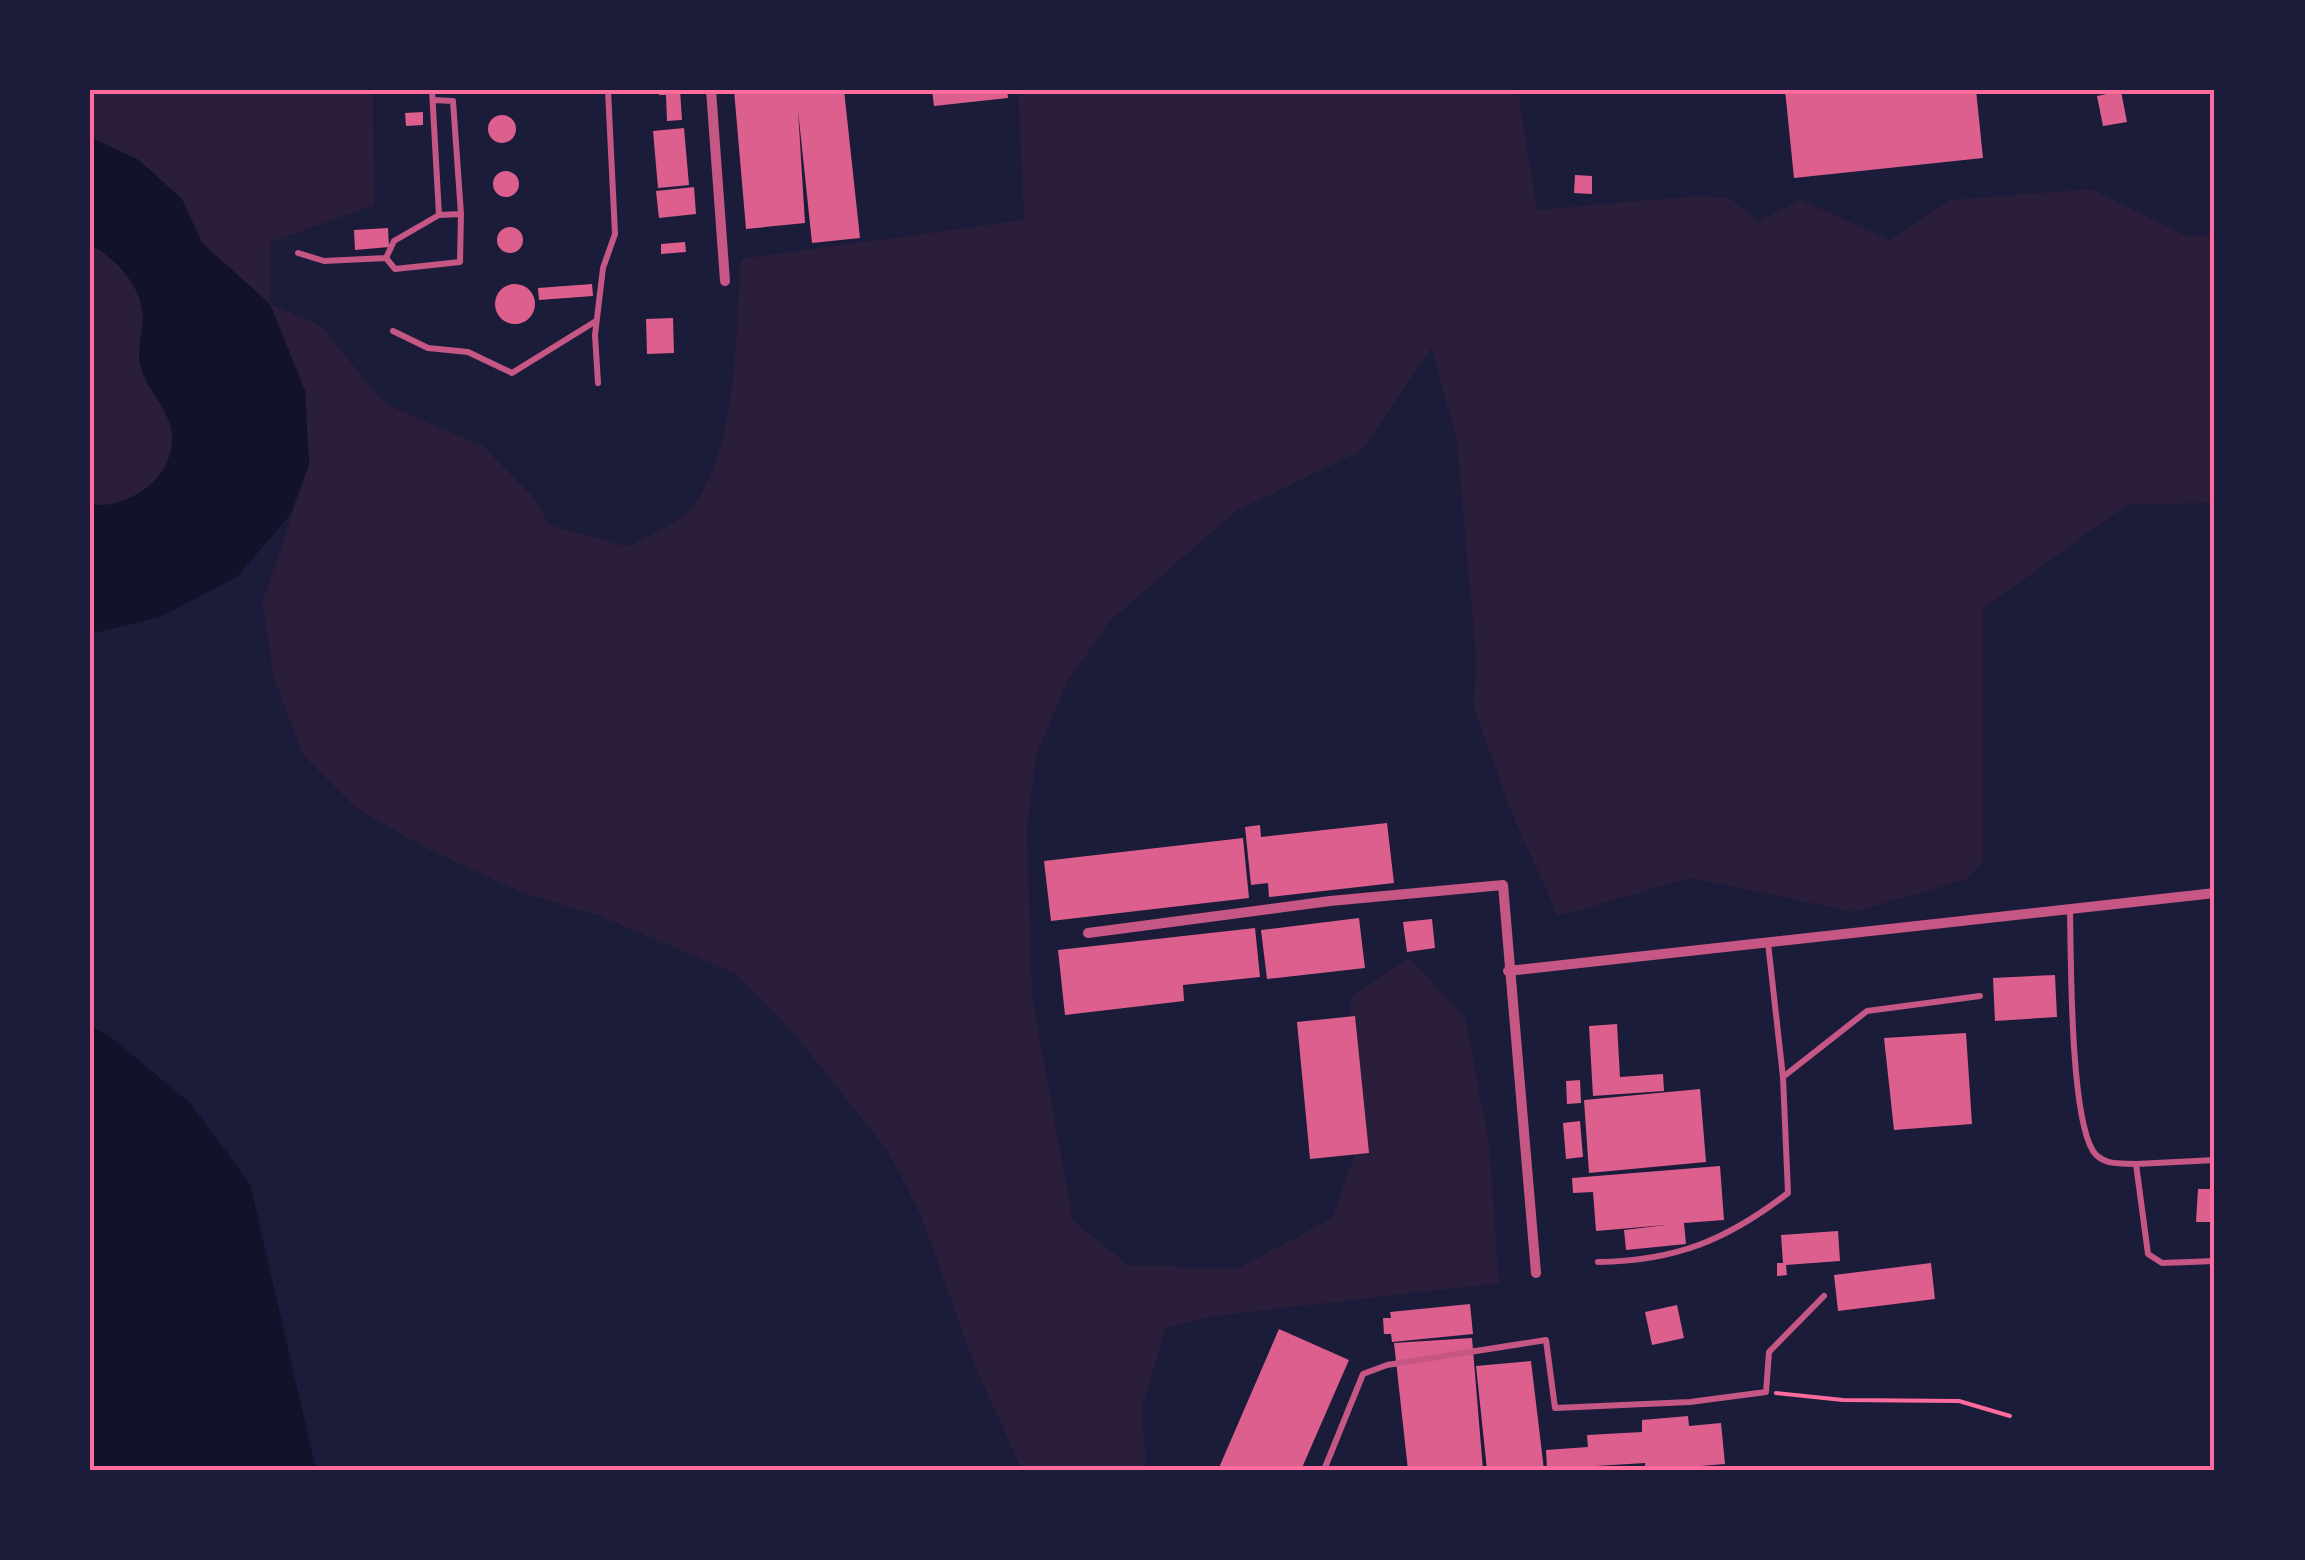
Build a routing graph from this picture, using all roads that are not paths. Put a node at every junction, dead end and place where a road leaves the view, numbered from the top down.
1 (432, 90) edge
2 (608, 90) edge
3 (711, 90) edge
4 (433, 100) junction
5 (462, 214) junction
6 (439, 215) junction
7 (298, 253) dead end
8 (386, 258) junction
9 (725, 281) dead end
10 (597, 320) junction
11 (392, 332) dead end
12 (598, 383) dead end
13 (2215, 893) edge
14 (2070, 908) junction
15 (1088, 932) dead end
16 (1768, 942) junction
17 (1508, 970) junction
18 (1980, 996) dead end
19 (1782, 1076) junction
20 (2215, 1160) edge
21 (2136, 1164) junction
22 (2215, 1261) edge
23 (1598, 1262) dead end
24 (1536, 1273) dead end
25 (1824, 1296) dead end
26 (1324, 1470) edge

1 - 4 lane
2 - 10 lane
3 - 9 street
4 - 5 lane
4 - 6 lane
5 - 6 lane
5 - 8 lane
6 - 8 lane
7 - 8 lane
10 - 11 lane
10 - 12 lane
13 - 14 street
14 - 16 street
14 - 21 lane
15 - 17 street
16 - 17 street
16 - 19 lane
17 - 24 street
18 - 19 lane
19 - 23 lane
20 - 21 lane
21 - 22 lane
25 - 26 lane

